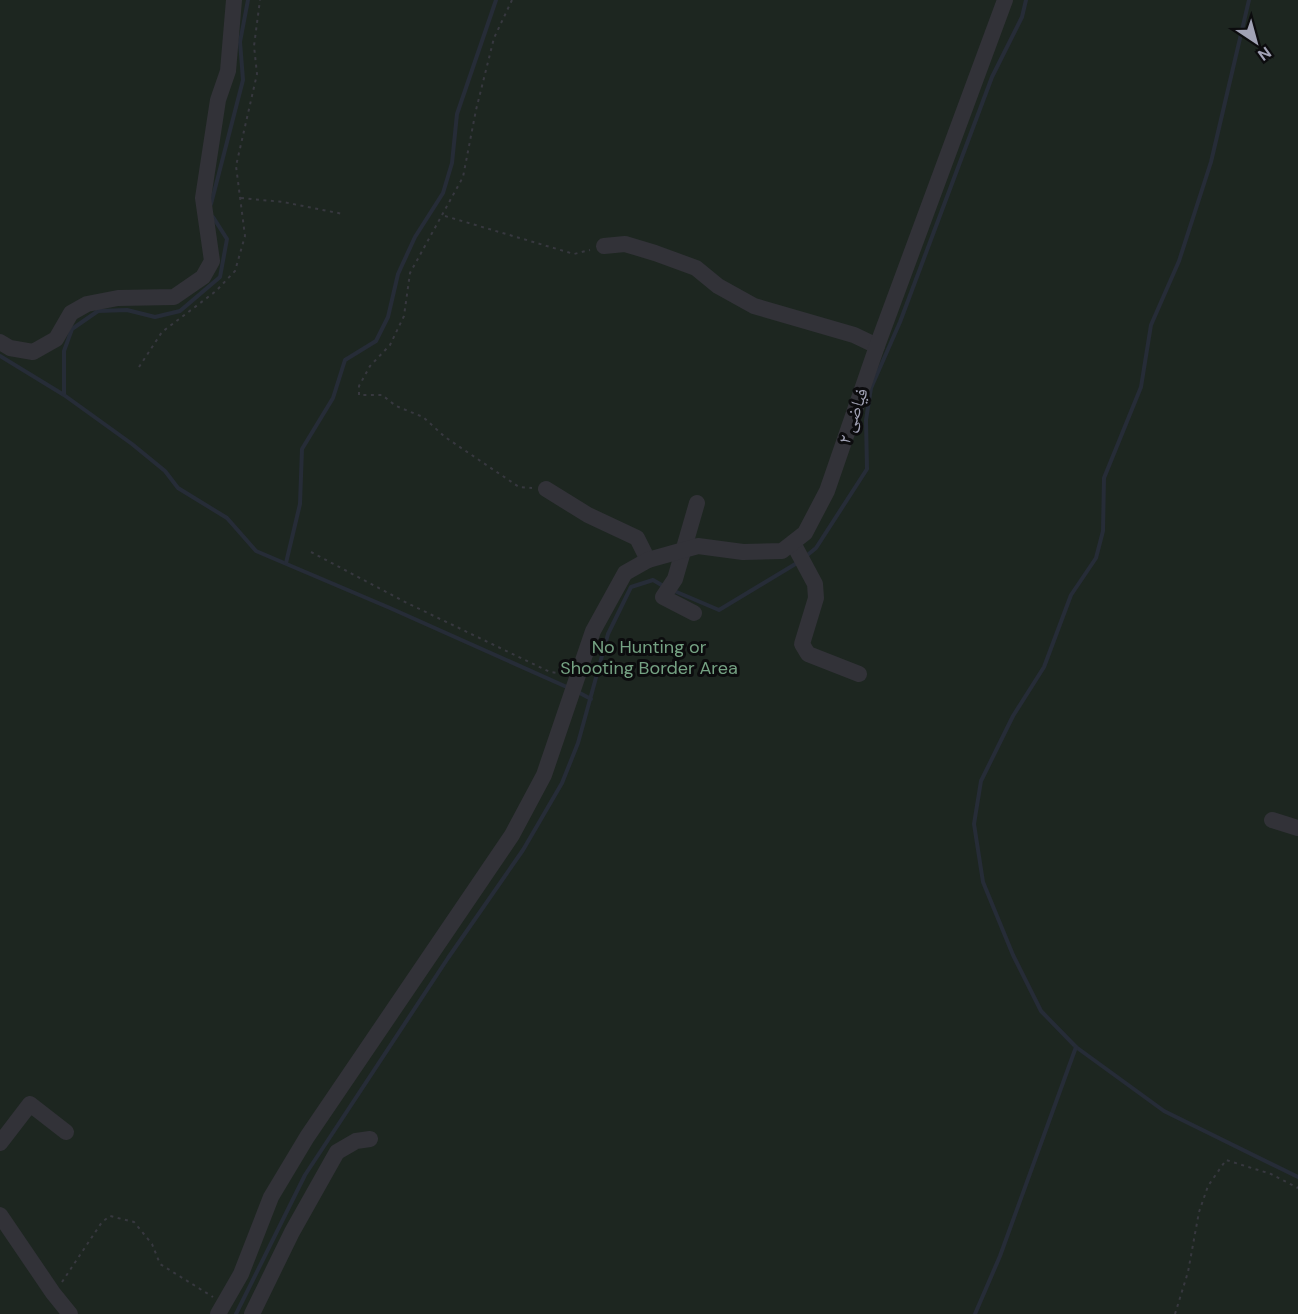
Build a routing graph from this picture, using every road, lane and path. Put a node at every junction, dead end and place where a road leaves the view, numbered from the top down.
1 (234, 0) edge
2 (260, 0) edge
3 (512, 0) edge
4 (1005, 0) edge
5 (241, 198) junction
6 (343, 214) dead end
7 (444, 216) junction
8 (604, 246) joint
9 (0, 342) edge
10 (877, 346) junction
11 (140, 367) dead end
12 (546, 489) joint
13 (697, 503) dead end
14 (795, 549) junction
15 (683, 550) junction
16 (311, 552) dead end
17 (648, 560) junction
18 (694, 613) dead end
19 (859, 674) dead end
20 (573, 687) junction
21 (1272, 820) dead end
22 (1298, 828) edge
23 (66, 1132) dead end
24 (370, 1138) dead end
25 (0, 1143) edge
26 (1298, 1188) edge
27 (0, 1215) edge
28 (52, 1293) junction
29 (220, 1309) edge
30 (70, 1314) edge
31 (252, 1314) edge
32 (1175, 1314) edge

1 - 9 street
2 - 5 path
3 - 7 path
4 - 10 street, فیاضی ۲
5 - 6 path
5 - 11 path
7 - 8 path
7 - 12 path
8 - 10 street
10 - 14 street, فیاضی ۲
12 - 17 street
13 - 15 street
14 - 15 street
14 - 19 street
15 - 17 street
15 - 18 street
16 - 20 path
17 - 20 street
20 - 29 street
21 - 22 street
23 - 25 street
24 - 31 street
26 - 32 path
27 - 28 street
28 - 29 path
28 - 30 street

